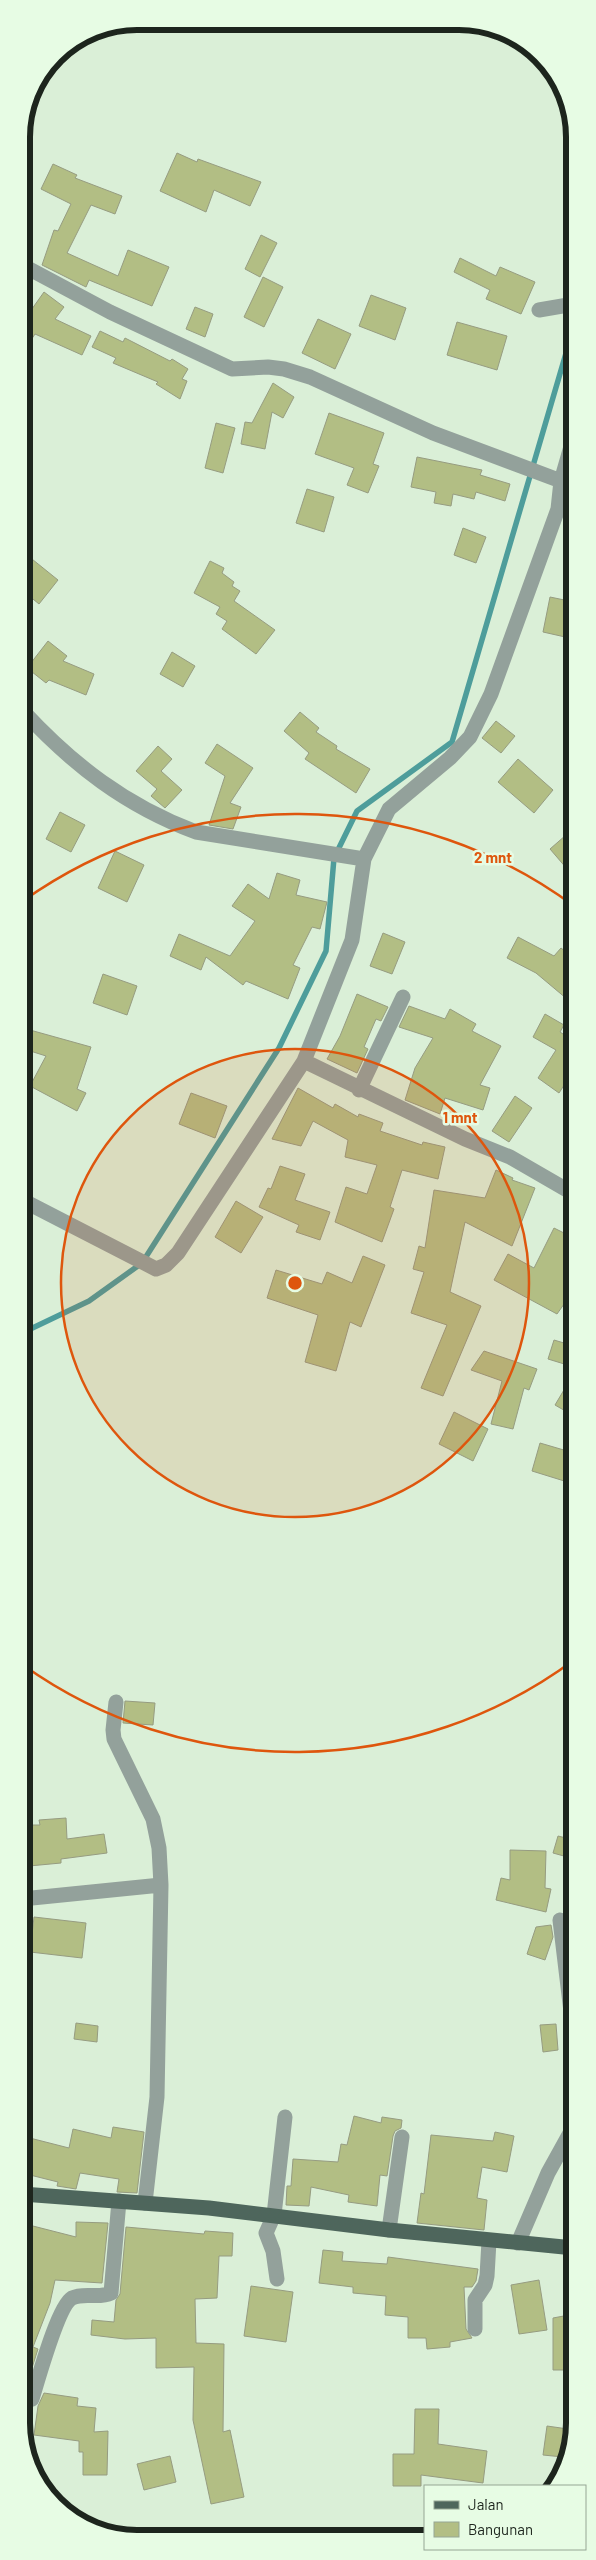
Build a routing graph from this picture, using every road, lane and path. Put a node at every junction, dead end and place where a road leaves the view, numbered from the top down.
1 (30, 269) edge
2 (566, 305) edge
3 (539, 310) dead end
4 (566, 456) edge
5 (557, 479) junction
6 (558, 509) junction
7 (566, 510) edge
8 (30, 719) edge
9 (361, 858) junction
10 (402, 997) dead end
11 (304, 1062) junction
12 (359, 1090) junction
13 (566, 1189) edge
14 (30, 1204) edge
15 (116, 1702) dead end
16 (161, 1885) junction
17 (30, 1898) edge
18 (560, 1920) dead end
19 (566, 1970) edge
20 (285, 2117) dead end
21 (402, 2137) dead end
22 (566, 2140) edge
23 (30, 2195) edge
24 (119, 2202) junction
25 (145, 2203) junction
26 (274, 2215) junction
27 (389, 2230) junction
28 (490, 2240) junction
29 (518, 2243) junction
30 (566, 2247) edge
31 (277, 2280) dead end
32 (475, 2329) dead end
33 (32, 2399) dead end

1 - 5 street
2 - 3 street
4 - 5 street
5 - 6 street
6 - 7 street
6 - 9 street
8 - 9 street
9 - 11 street
10 - 12 street
11 - 12 street
11 - 14 street
12 - 13 street
15 - 16 street
16 - 17 street
16 - 25 street
18 - 19 street
20 - 26 street
21 - 27 street
22 - 29 street
23 - 24 main road
24 - 25 main road
24 - 33 street
25 - 26 main road
26 - 27 main road
26 - 31 street
27 - 28 main road
28 - 29 main road
28 - 32 street
29 - 30 main road

